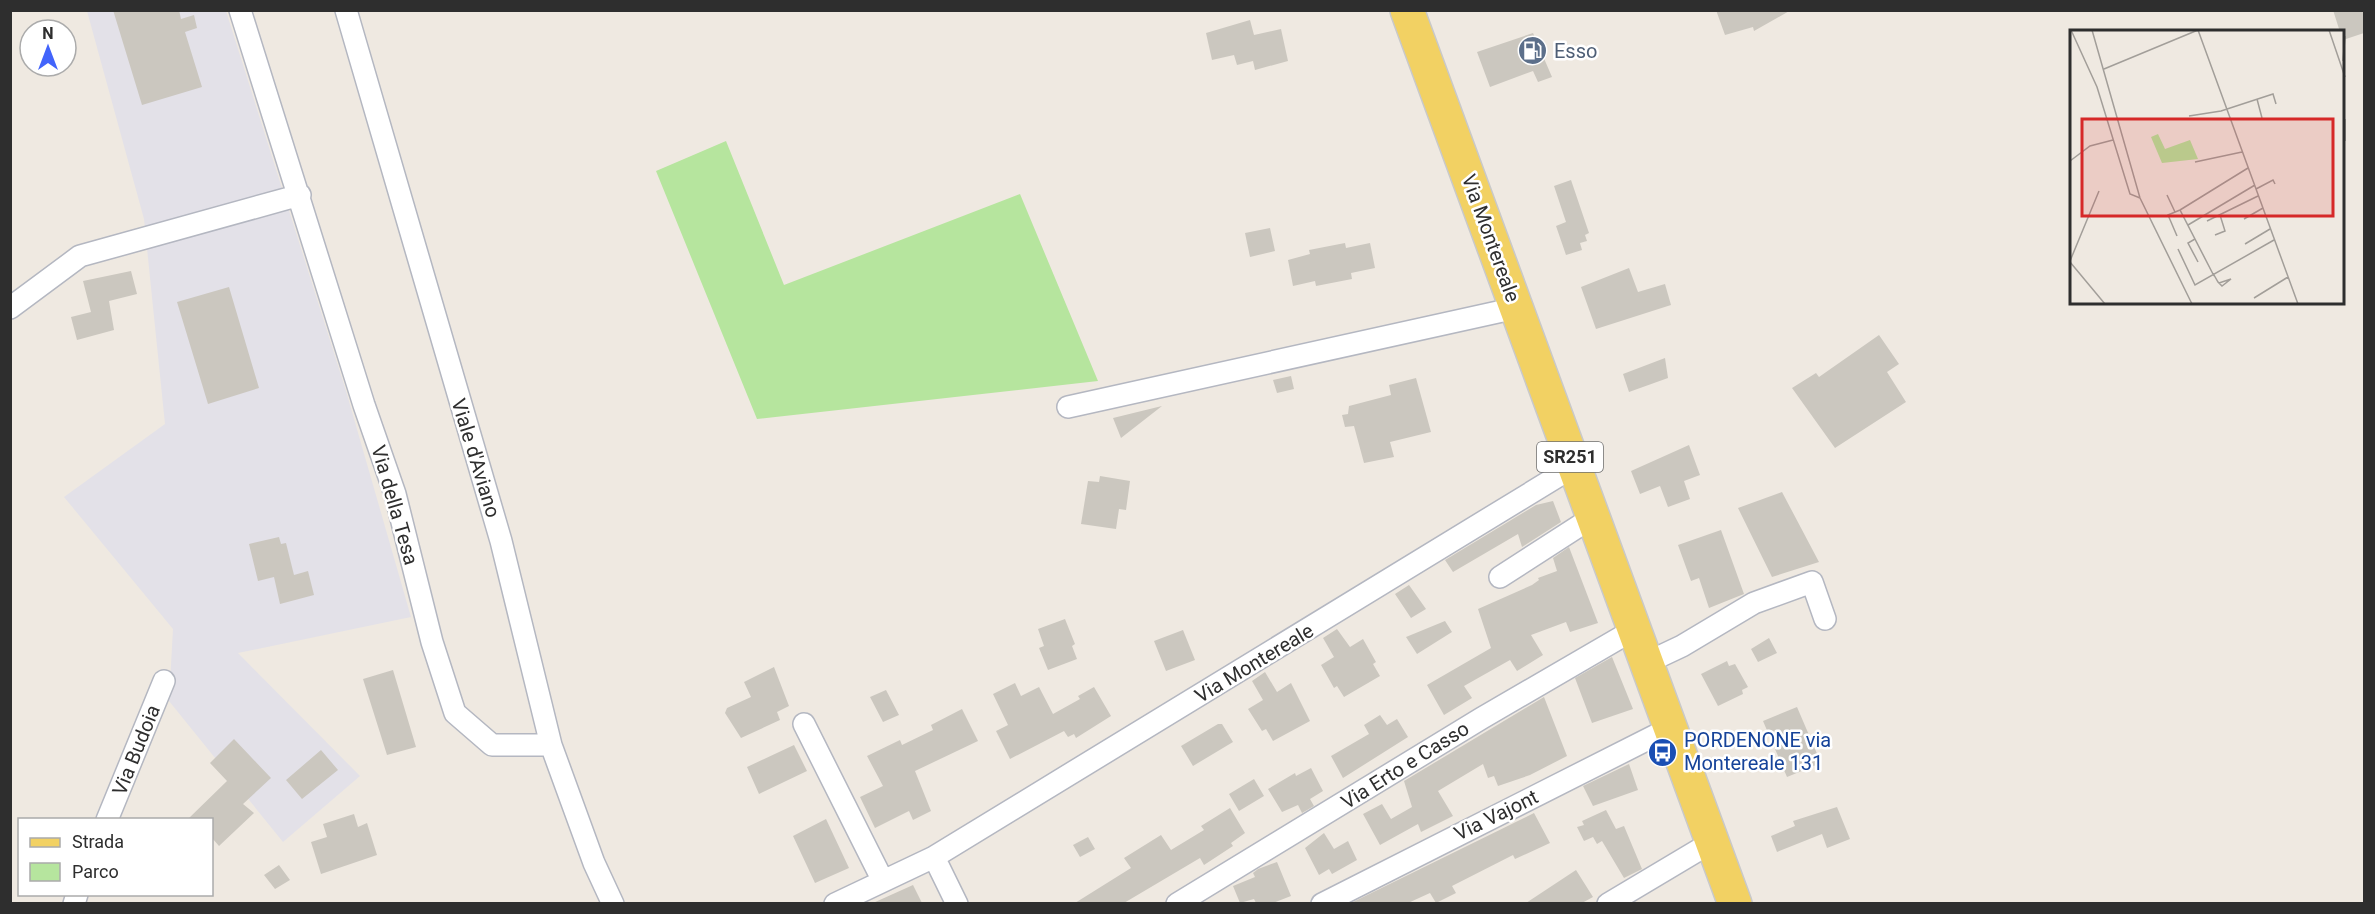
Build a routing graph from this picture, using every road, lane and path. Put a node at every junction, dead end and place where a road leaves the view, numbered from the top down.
1 (240, 10) edge
2 (346, 10) edge
3 (1407, 10) edge
4 (300, 195) junction
5 (10, 308) edge
6 (1516, 309) junction
7 (1068, 407) dead end
8 (1573, 467) junction
9 (1593, 518) junction
10 (1500, 577) dead end
11 (1825, 619) dead end
12 (1635, 629) junction
13 (1646, 663) junction
14 (165, 681) dead end
15 (804, 724) dead end
16 (1670, 728) junction
17 (551, 745) junction
18 (107, 818) edge
19 (1712, 842) junction
20 (934, 857) junction
21 (883, 881) junction
22 (613, 903) edge
23 (835, 903) edge
24 (957, 903) edge
25 (1177, 903) edge
26 (1322, 903) edge
27 (1608, 903) edge
28 (1735, 903) edge

1 - 4 street, Via della Tesa
2 - 17 street, Viale d'Aviano
3 - 6 main road, Via Montereale / SR251
4 - 5 street
4 - 17 street, Via della Tesa
6 - 7 street
6 - 8 main road, Via Montereale / SR251
8 - 9 main road, Via Montereale / SR251
8 - 20 street, Via Montereale
9 - 10 street
9 - 12 main road, Via Montereale / SR251
11 - 13 street
12 - 13 main road, Via Montereale / SR251
12 - 25 street, Via Erto e Casso
13 - 16 main road, Via Montereale / SR251
14 - 18 street, Via Budoia
15 - 21 street
16 - 19 main road, Via Montereale / SR251
16 - 26 street, Via Vajont
17 - 22 street, Viale d'Aviano
19 - 27 street
19 - 28 main road, Via Montereale / SR251
20 - 21 street, Via Montereale
20 - 24 street
21 - 23 street, Via Montereale

